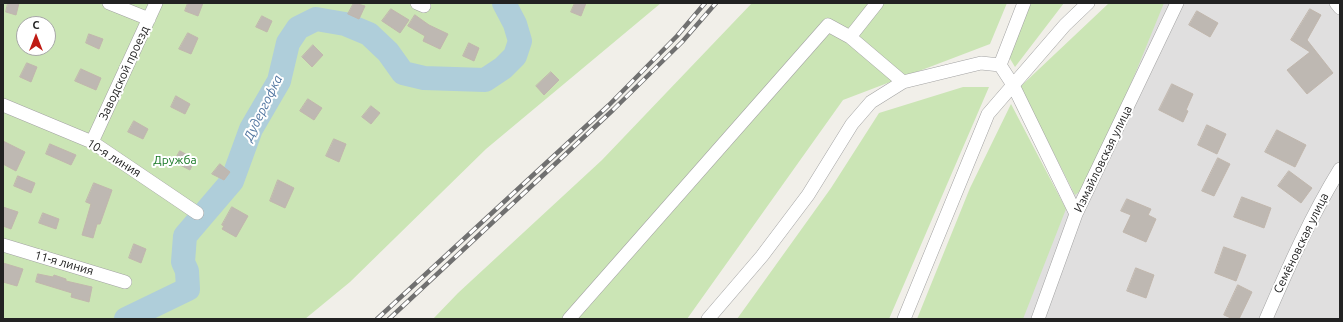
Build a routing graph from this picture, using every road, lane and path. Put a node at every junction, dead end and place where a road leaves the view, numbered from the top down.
1 (109, 3) edge
2 (156, 3) edge
3 (877, 3) edge
4 (1024, 3) edge
5 (1088, 3) edge
6 (1177, 3) edge
7 (1336, 3) edge
8 (1340, 8) edge
9 (149, 19) junction
10 (850, 37) junction
11 (1000, 65) junction
12 (903, 82) junction
13 (1013, 85) junction
14 (3, 105) edge
15 (92, 142) junction
16 (1340, 169) edge
17 (197, 213) dead end
18 (1076, 214) junction
19 (3, 246) edge
20 (125, 282) dead end
21 (568, 319) edge
22 (708, 319) edge
23 (904, 319) edge
24 (1038, 319) edge
25 (1266, 319) edge

1 - 9 street
2 - 9 street, Заводской проезд
3 - 10 street
4 - 11 street
5 - 13 street
6 - 18 street, Измайловская улица
7 - 8 street
9 - 15 street, Заводской проезд
10 - 12 street
10 - 21 street
11 - 12 street
11 - 13 street
12 - 22 street
13 - 18 street
13 - 23 street
14 - 15 street, 10-я линия
15 - 17 street, 10-я линия
16 - 25 street, Семёновская улица
18 - 24 street, Измайловская улица
19 - 20 street, 11-я линия

